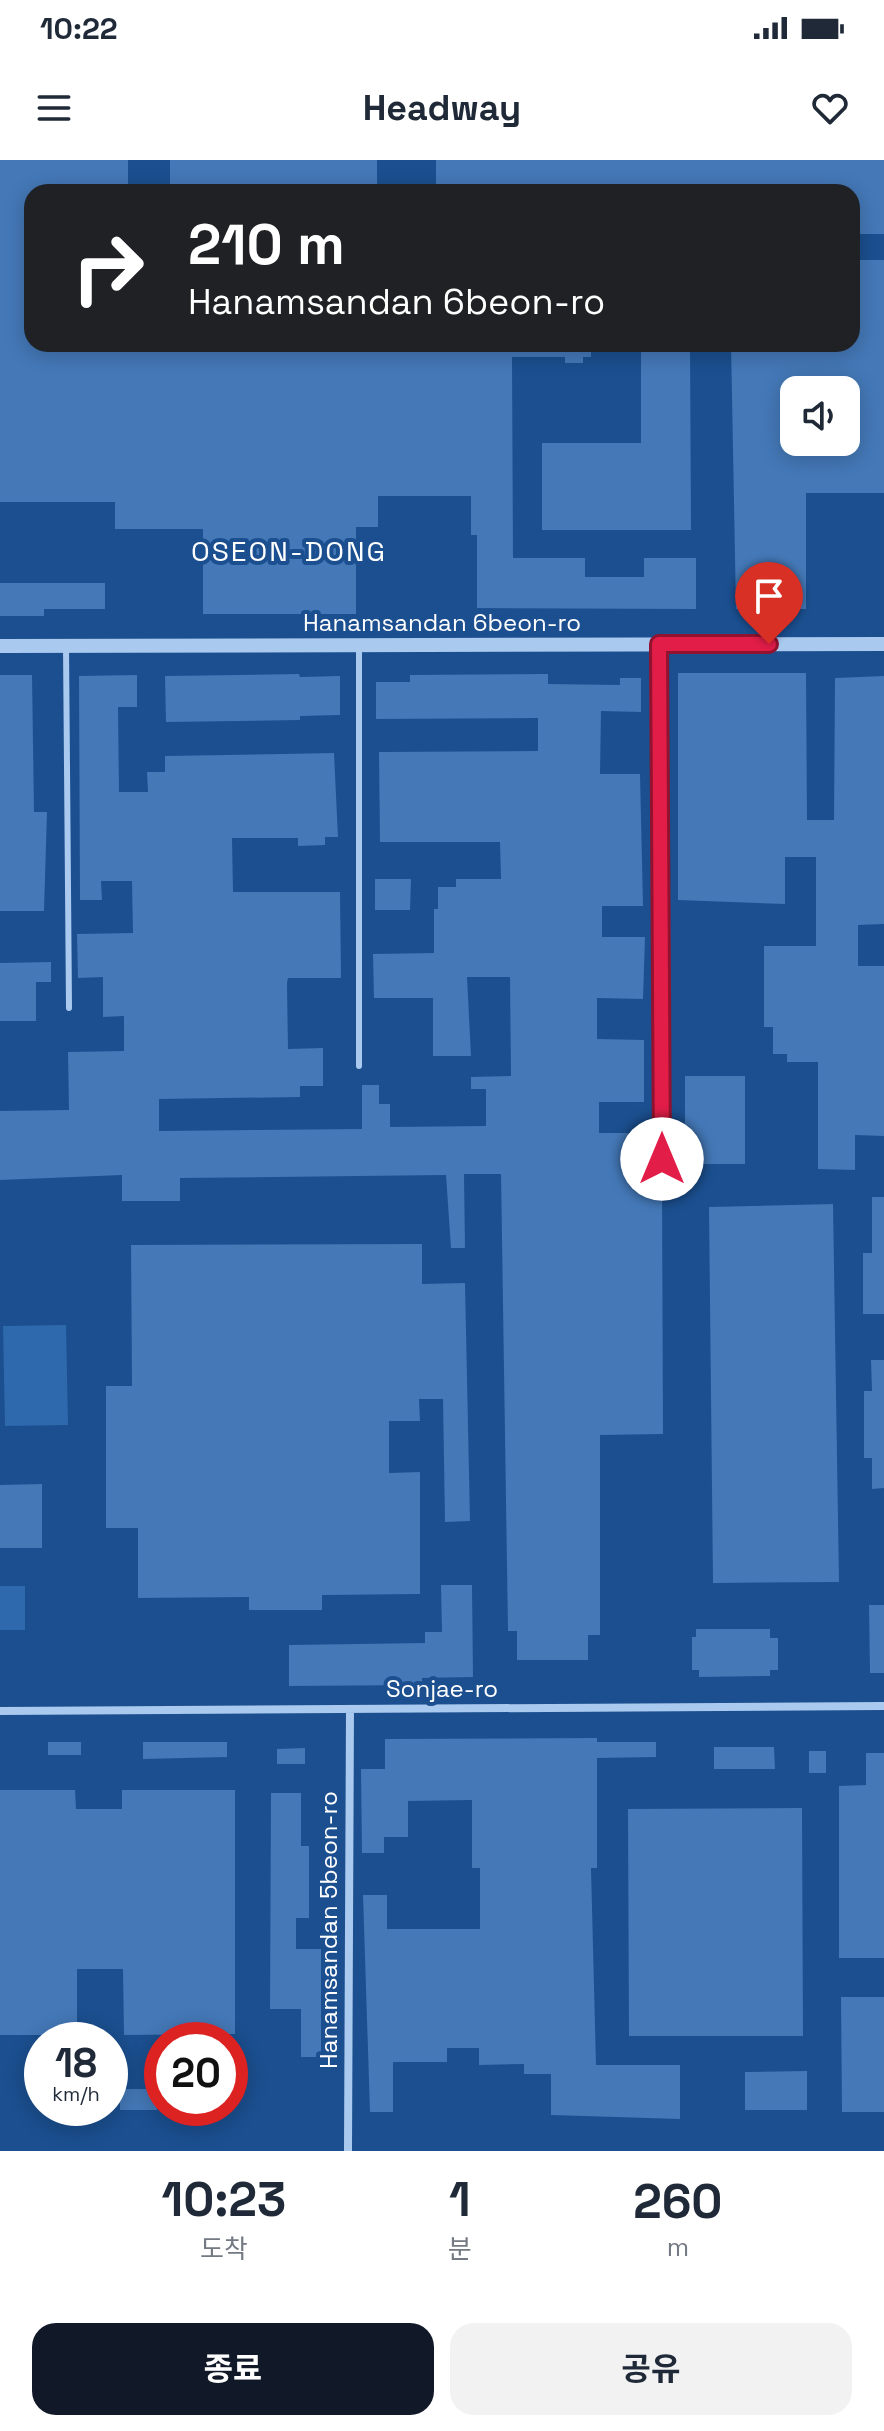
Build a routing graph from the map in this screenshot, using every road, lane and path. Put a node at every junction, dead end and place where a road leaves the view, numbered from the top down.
1 (659, 644) junction
2 (884, 644) edge
3 (359, 645) junction
4 (0, 646) edge
5 (66, 646) junction
6 (69, 1008) dead end
7 (359, 1066) dead end
8 (662, 1159) dead end
9 (884, 1706) edge
10 (350, 1709) junction
11 (0, 1711) edge
12 (348, 2151) edge

1 - 2 street, Hanamsandan 6beon-ro
1 - 3 street, Hanamsandan 6beon-ro
1 - 8 lane
3 - 5 street, Hanamsandan 6beon-ro
3 - 7 lane
4 - 5 street, Hanamsandan 6beon-ro
5 - 6 lane
9 - 10 street, Sonjae-ro
10 - 11 street, Sonjae-ro
10 - 12 street, Hanamsandan 5beon-ro

